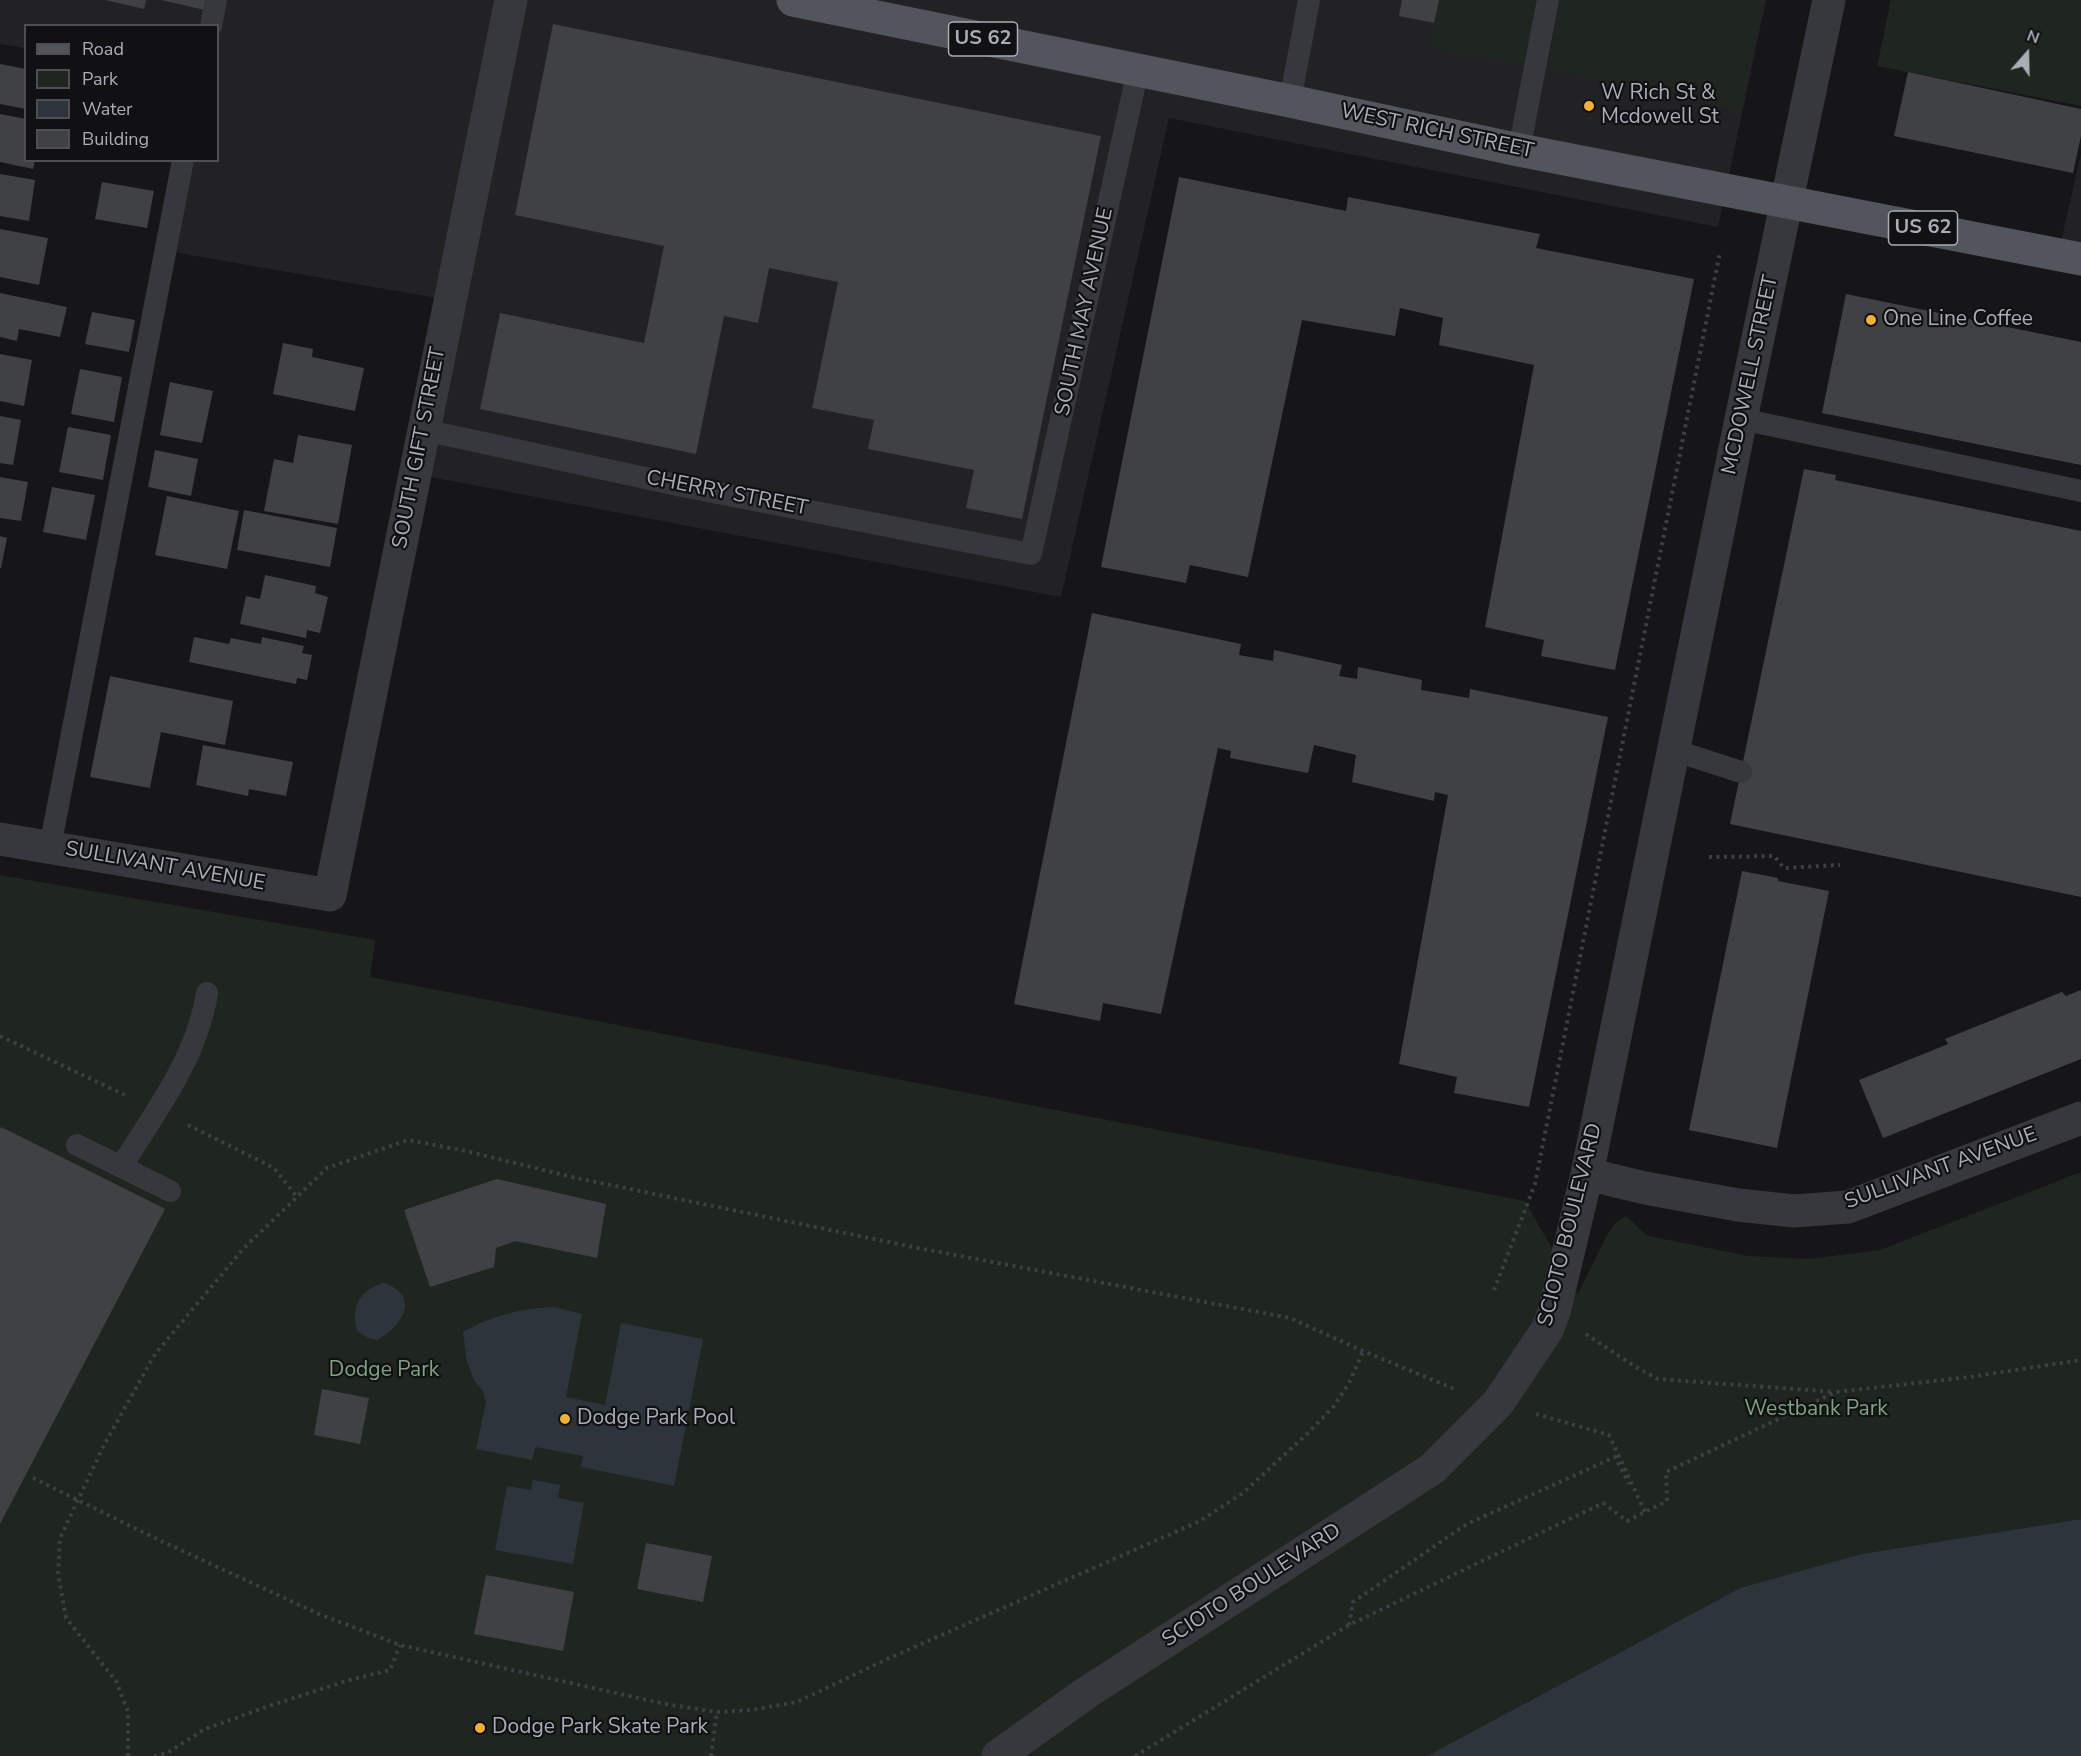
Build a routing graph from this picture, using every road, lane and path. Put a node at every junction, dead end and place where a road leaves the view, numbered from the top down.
1 (216, 0) edge
2 (511, 0) edge
3 (793, 0) edge
4 (1309, 0) edge
5 (1548, 0) edge
6 (1829, 0) edge
7 (211, 24) edge
8 (1138, 70) junction
9 (1290, 100) junction
10 (1519, 150) junction
11 (183, 162) edge
12 (1787, 201) junction
13 (1720, 252) dead end
14 (2081, 259) edge
15 (1741, 419) junction
16 (424, 430) junction
17 (2081, 491) edge
18 (1031, 554) joint
19 (1673, 750) junction
20 (1741, 771) dead end
21 (0, 839) edge
22 (50, 847) junction
23 (1709, 857) dead end
24 (1840, 866) dead end
25 (330, 895) joint
26 (207, 993) dead end
27 (2081, 1118) edge
28 (77, 1145) dead end
29 (121, 1167) junction
30 (1587, 1174) junction
31 (170, 1191) dead end
32 (1494, 1290) dead end
33 (1554, 1312) junction
34 (1364, 1351) junction
35 (2081, 1360) edge
36 (1836, 1392) junction
37 (1498, 1403) junction
38 (33, 1478) dead end
39 (1629, 1485) dead end
40 (78, 1500) junction
41 (1645, 1512) junction
42 (1349, 1625) junction
43 (400, 1646) junction
44 (717, 1712) junction
45 (128, 1756) edge
46 (154, 1756) edge
47 (711, 1756) edge
48 (998, 1756) edge
49 (1135, 1756) edge

1 - 7 lane
2 - 16 street, SOUTH GIFT STREET
3 - 8 main road, WEST RICH STREET / US 62
4 - 9 lane
5 - 10 lane
6 - 12 street, MCDOWELL STREET
8 - 9 main road, WEST RICH STREET / US 62
8 - 18 lane, SOUTH MAY AVENUE
9 - 10 main road, WEST RICH STREET / US 62
10 - 12 main road, WEST RICH STREET / US 62
11 - 22 lane
12 - 14 main road, WEST RICH STREET / US 62
12 - 15 street, MCDOWELL STREET
13 - 32 path
15 - 17 lane
15 - 19 street, MCDOWELL STREET
16 - 18 lane, CHERRY STREET
16 - 25 street, SOUTH GIFT STREET
19 - 20 lane
19 - 30 street, SCIOTO BOULEVARD
21 - 22 street, SULLIVANT AVENUE
22 - 25 street, SULLIVANT AVENUE
23 - 24 path
26 - 29 lane
27 - 30 street, SULLIVANT AVENUE
28 - 29 lane
29 - 31 lane
30 - 33 street, SCIOTO BOULEVARD
33 - 36 path
33 - 37 street, SCIOTO BOULEVARD
34 - 37 path
34 - 40 path
34 - 44 path
35 - 36 path
36 - 41 path
37 - 41 path
37 - 48 street, SCIOTO BOULEVARD
38 - 40 path
39 - 42 path
40 - 43 path
40 - 45 path
41 - 42 path
42 - 49 path
43 - 44 path
43 - 46 path
44 - 47 path

